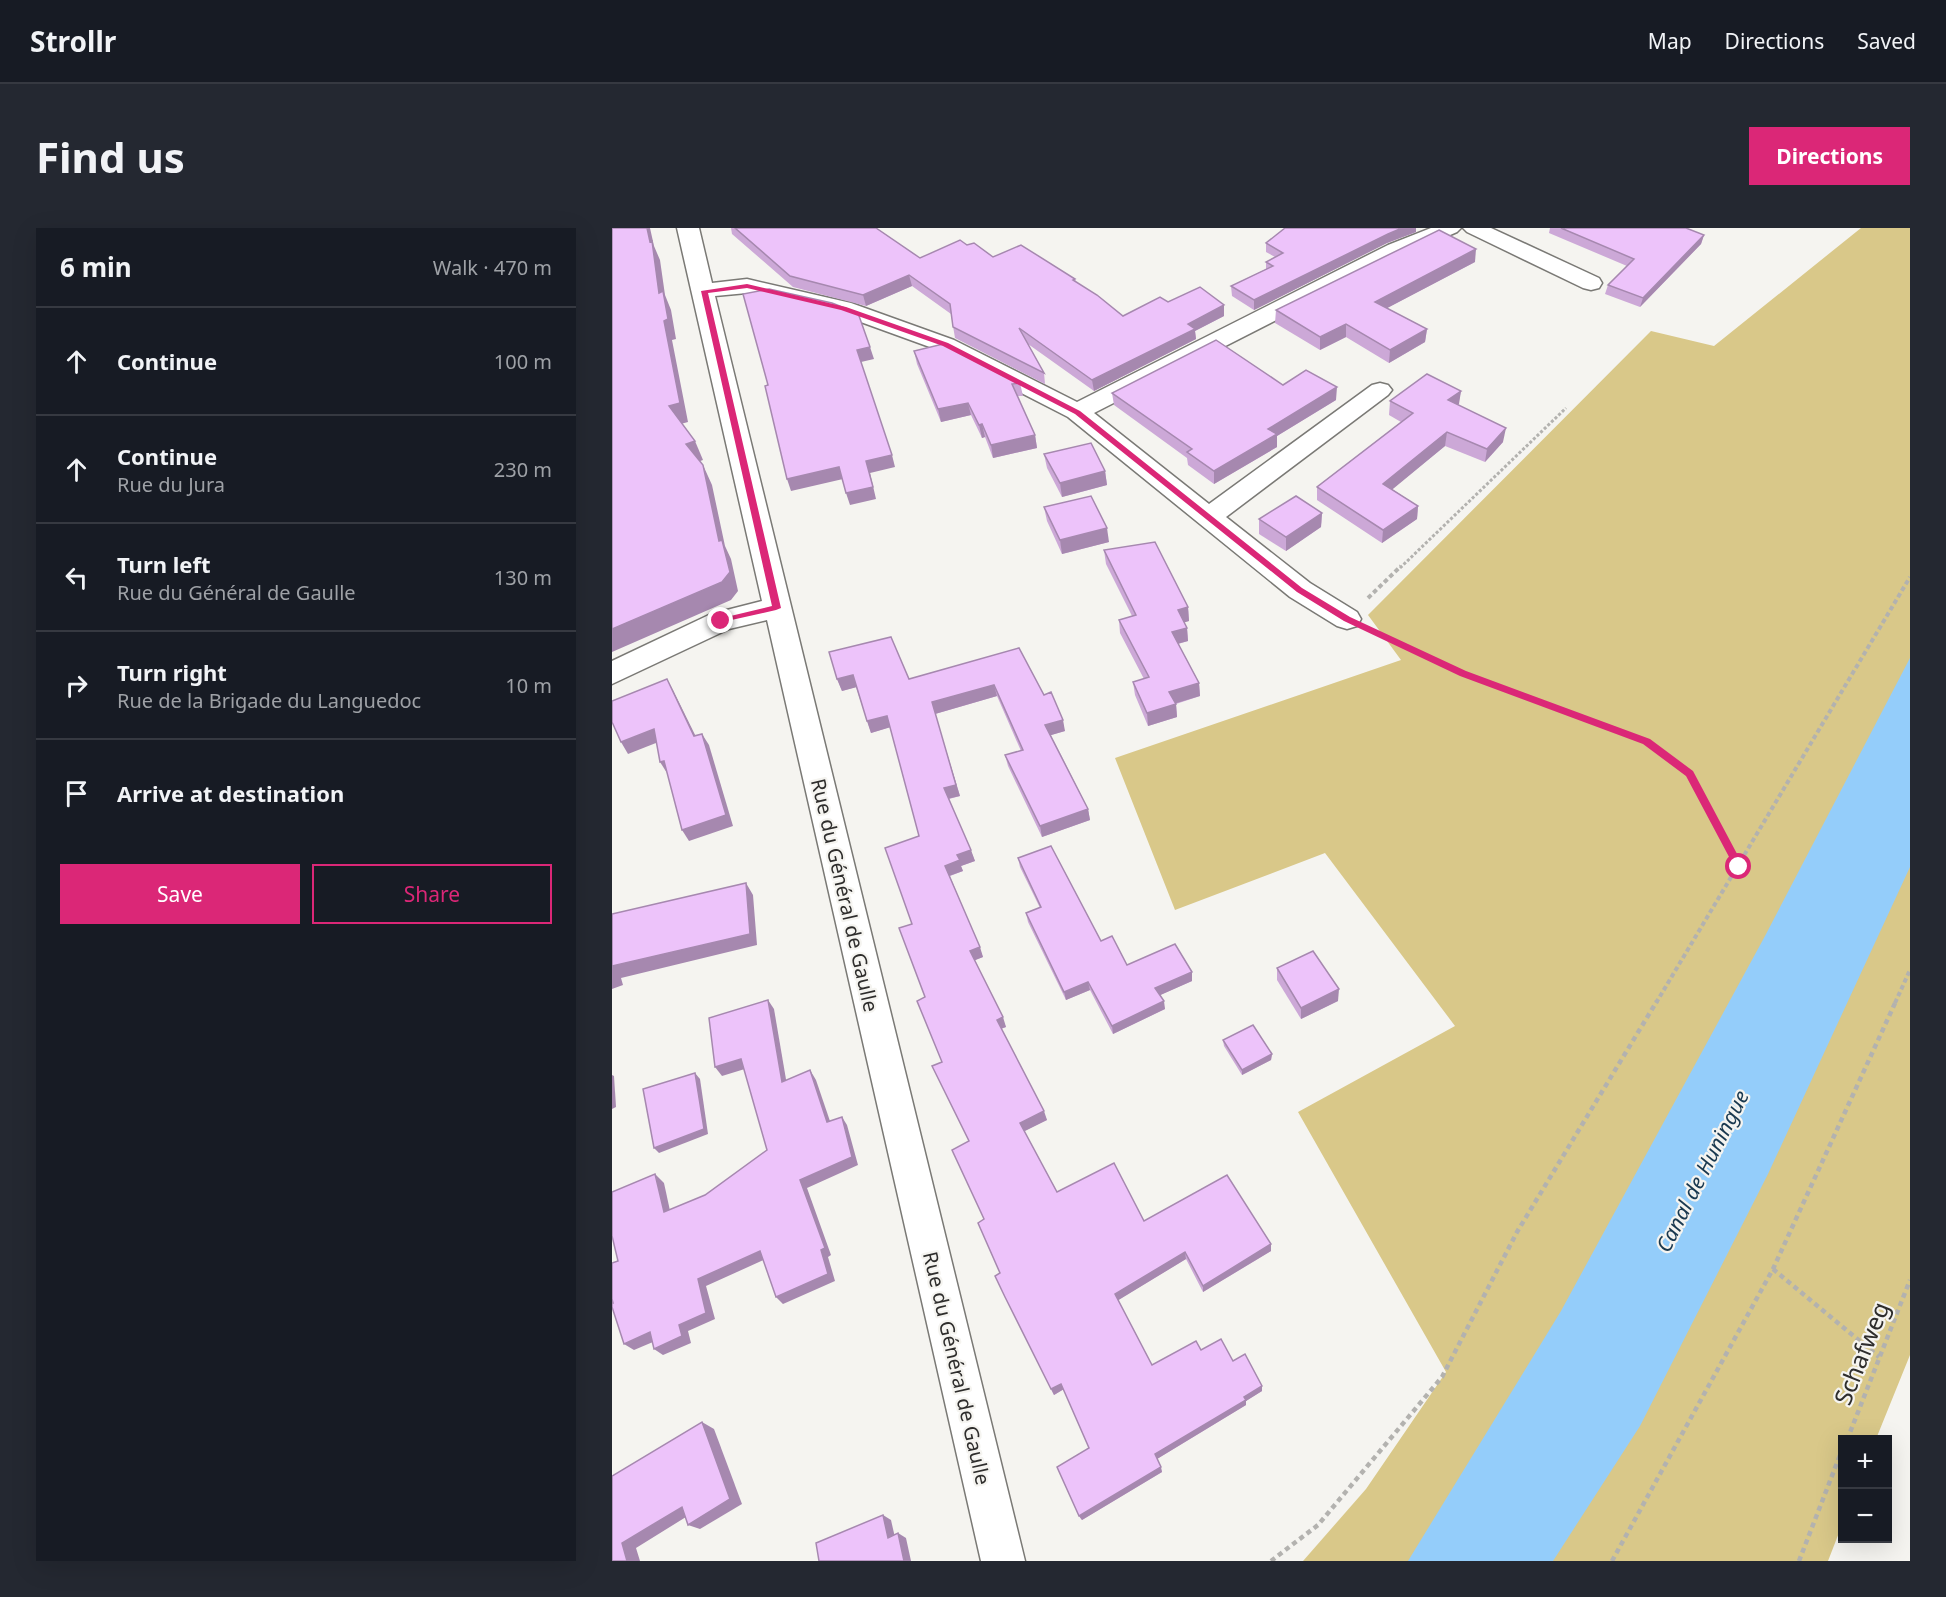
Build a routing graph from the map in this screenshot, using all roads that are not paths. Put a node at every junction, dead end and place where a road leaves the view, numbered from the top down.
1 (688, 228) edge
2 (1450, 228) edge
3 (1474, 228) edge
4 (1591, 283) dead end
5 (704, 291) junction
6 (1380, 390) dead end
7 (1077, 412) junction
8 (1207, 518) junction
9 (776, 608) junction
10 (1347, 619) road end
11 (612, 673) edge
12 (1003, 1561) edge

1 - 5 street, Rue du Général de Gaulle
2 - 7 street
3 - 4 street
5 - 7 street
5 - 9 street, Rue du Général de Gaulle
6 - 8 street
7 - 8 street
8 - 10 street
9 - 11 street
9 - 12 street, Rue du Général de Gaulle

